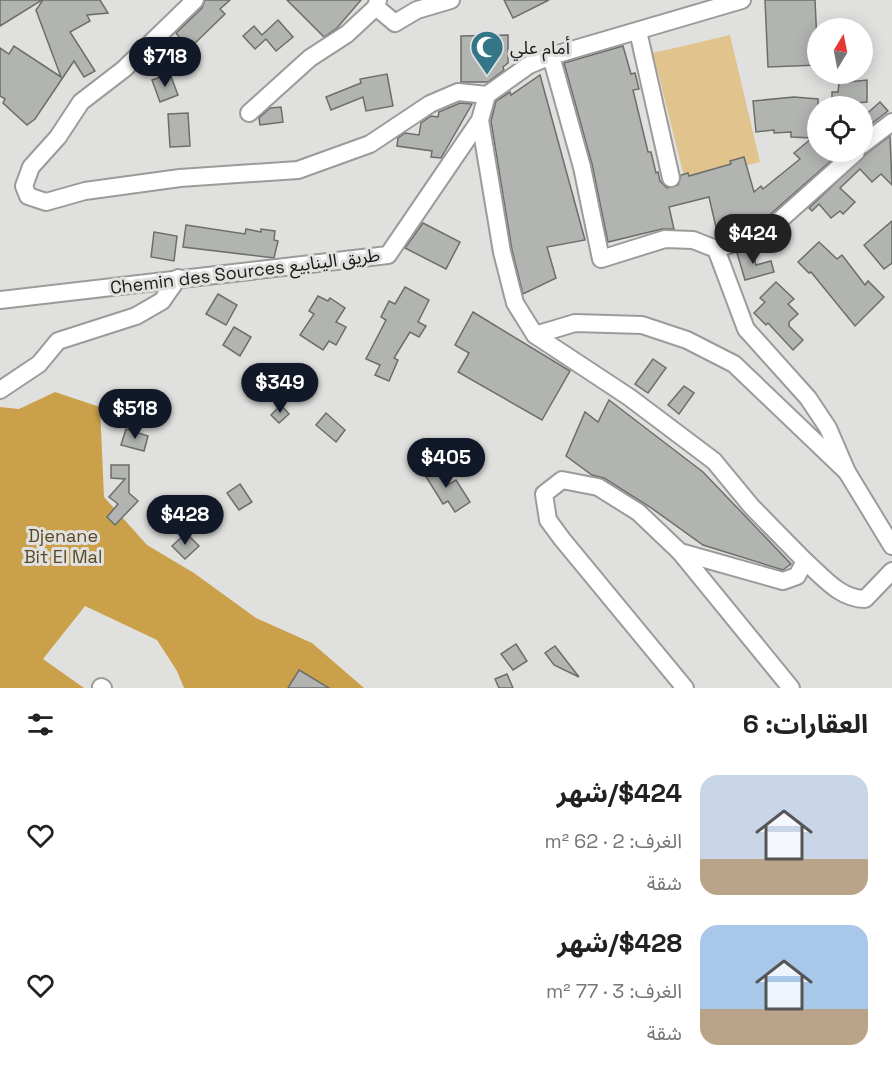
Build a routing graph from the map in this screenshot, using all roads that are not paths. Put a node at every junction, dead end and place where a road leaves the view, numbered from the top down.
1 (195, 0) edge
2 (451, 0) edge
3 (742, 0) edge
4 (377, 4) edge
5 (638, 31) junction
6 (551, 56) junction
7 (487, 95) junction
8 (249, 113) dead end
9 (480, 120) junction
10 (892, 122) edge
11 (873, 135) edge
12 (845, 162) edge
13 (671, 178) dead end
14 (716, 249) junction
15 (178, 278) junction
16 (0, 300) edge
17 (535, 335) junction
18 (0, 390) edge
19 (848, 472) junction
20 (892, 546) edge
21 (680, 552) junction
22 (805, 561) junction
23 (892, 570) edge
24 (685, 688) edge
25 (790, 688) edge

1 - 7 street
2 - 4 street
3 - 5 street
4 - 8 street
5 - 6 street
5 - 13 street
6 - 7 street
6 - 14 street
7 - 9 street, Chemin des Sources طريق الينابيع
9 - 15 street, Chemin des Sources طريق الينابيع
9 - 17 street
10 - 11 street
12 - 14 street
14 - 19 street
15 - 16 street, Chemin des Sources طريق الينابيع
15 - 18 street
17 - 19 street
17 - 22 street
19 - 20 street
21 - 22 street
21 - 24 street
21 - 25 street
22 - 23 street

